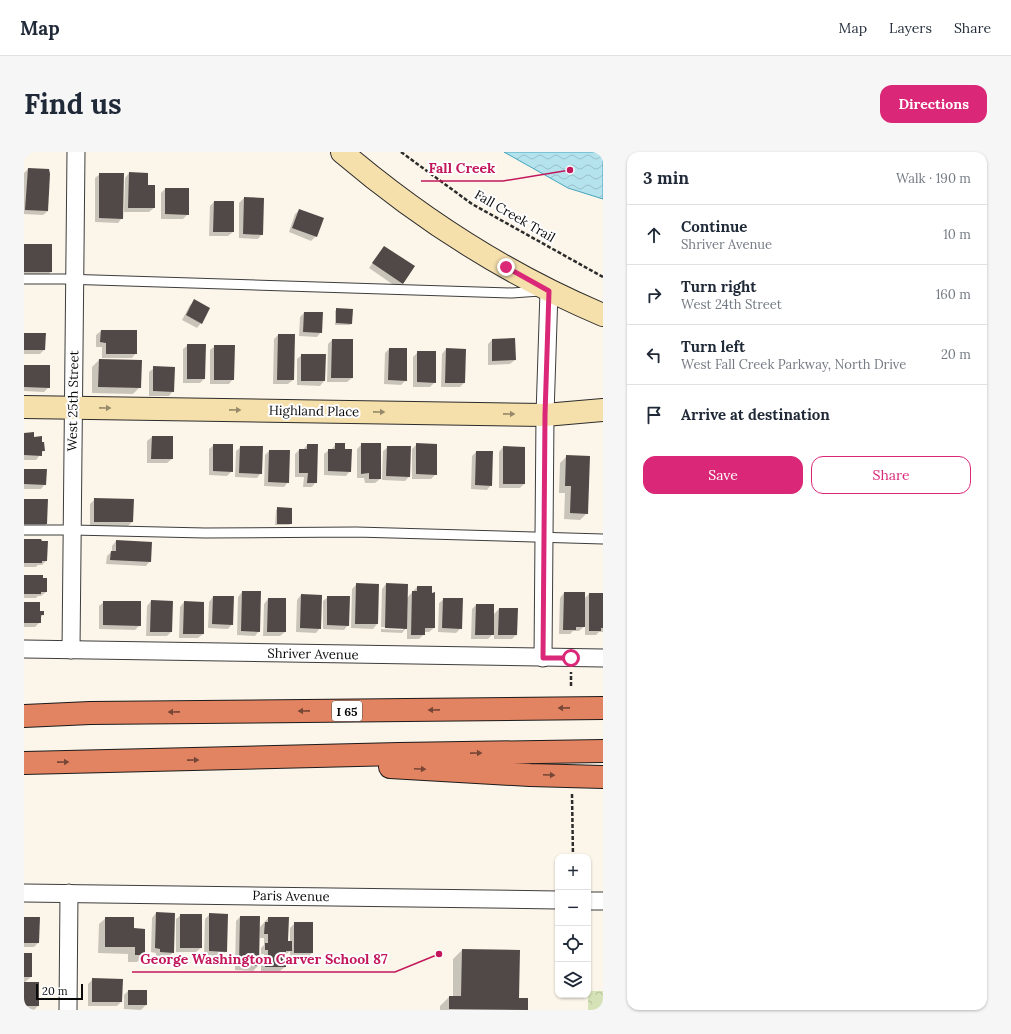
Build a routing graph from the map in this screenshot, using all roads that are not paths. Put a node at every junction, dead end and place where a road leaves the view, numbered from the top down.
1 (76, 152) edge
2 (342, 152) edge
3 (24, 279) edge
4 (74, 279) junction
5 (549, 291) junction
6 (603, 315) edge
7 (24, 407) edge
8 (73, 408) junction
9 (603, 410) edge
10 (545, 415) junction
11 (24, 530) edge
12 (72, 530) junction
13 (544, 537) junction
14 (603, 539) edge
15 (24, 649) edge
16 (71, 650) junction
17 (543, 658) junction
18 (603, 658) edge
19 (603, 708) edge
20 (24, 711) edge
21 (90, 713) junction
22 (24, 716) edge
23 (603, 751) edge
24 (241, 758) junction
25 (24, 763) edge
26 (603, 777) edge
27 (24, 893) edge
28 (69, 893) junction
29 (555, 900) edge
30 (591, 901) edge
31 (603, 901) edge
32 (68, 1010) edge

1 - 4 street, West 25th Street
2 - 5 street
3 - 4 lane
4 - 5 lane
4 - 8 street, West 25th Street
5 - 6 street
5 - 10 street
7 - 8 street, Highland Place
8 -> 10 street, Highland Place
8 - 12 street, West 25th Street
9 - 10 street, Highland Place
10 - 13 street
11 - 12 lane
12 - 13 lane
12 - 16 street, West 25th Street
13 - 14 lane
13 - 17 street
15 - 16 street, Shriver Avenue
16 - 17 street, Shriver Avenue
17 - 18 street, Shriver Avenue
19 -> 21 highway, I 65
20 - 21 highway
21 - 22 highway, I 65
24 -> 23 highway
25 -> 24 highway
24 -> 26 highway
27 - 28 street, Paris Avenue
28 - 29 street, Paris Avenue
28 - 32 street
30 - 31 street

